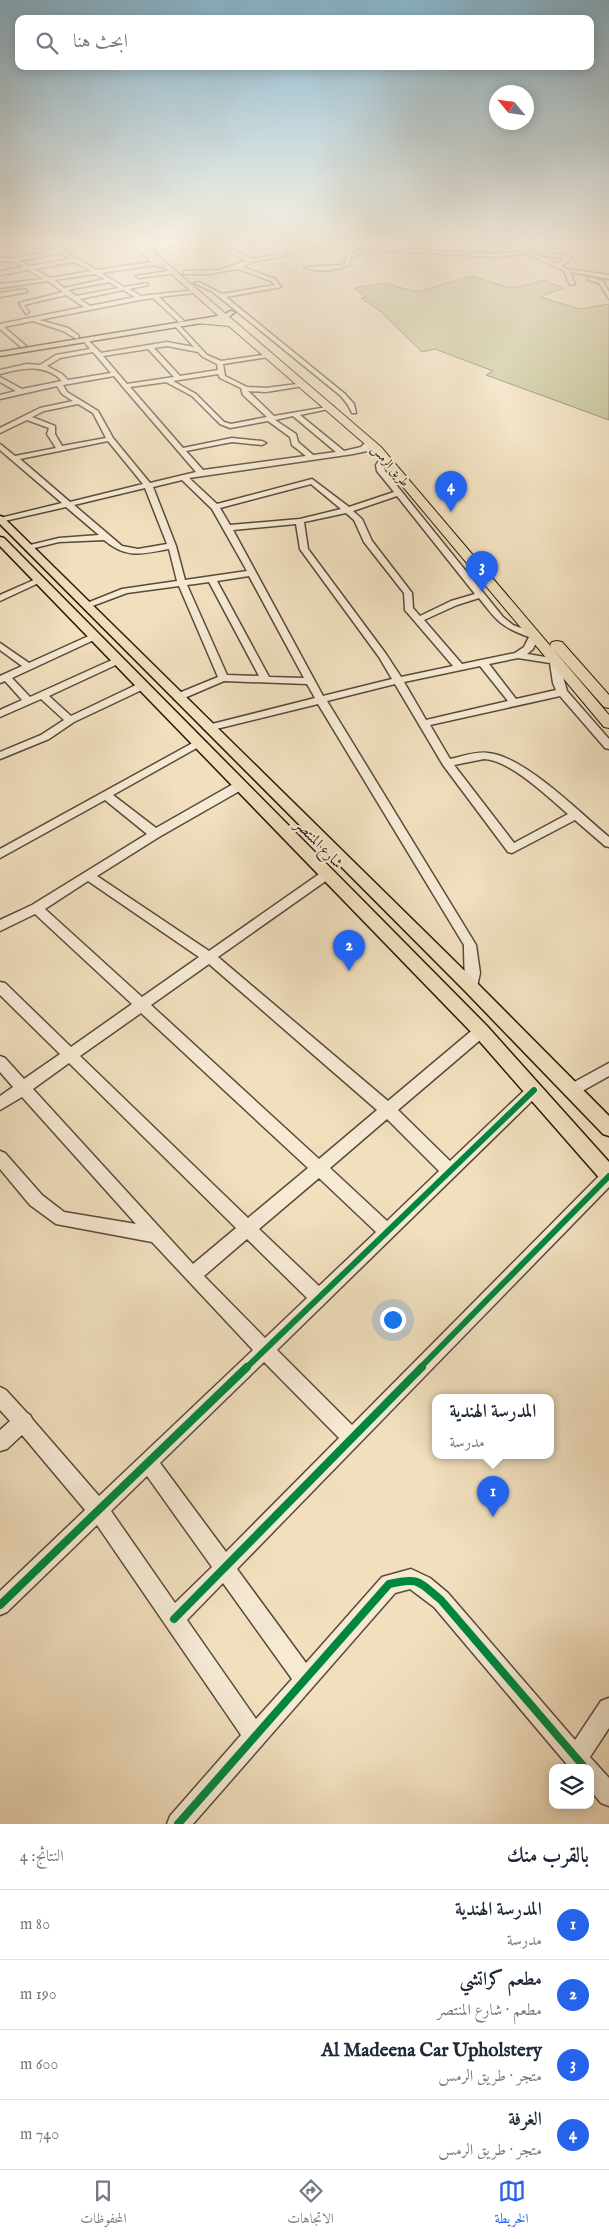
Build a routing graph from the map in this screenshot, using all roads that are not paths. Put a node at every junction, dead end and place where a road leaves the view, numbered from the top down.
1 (0, 326) edge
2 (47, 326) edge
3 (153, 326) edge
4 (162, 326) edge
5 (181, 326) edge
6 (240, 326) edge
7 (243, 326) edge
8 (258, 326) edge
9 (112, 331) junction
10 (76, 337) junction
11 (86, 340) junction
12 (23, 346) junction
13 (150, 347) junction
14 (0, 350) edge
15 (198, 350) junction
16 (97, 353) junction
17 (0, 354) edge
18 (268, 355) junction
19 (220, 363) junction
20 (41, 367) junction
21 (0, 372) edge
22 (220, 372) junction
23 (115, 374) junction
24 (178, 378) junction
25 (0, 379) edge
26 (225, 379) junction
27 (167, 380) junction
28 (62, 382) junction
29 (197, 384) dead end
30 (303, 384) junction
31 (187, 385) dead end
32 (125, 386) junction
33 (178, 387) junction
34 (246, 389) junction
35 (21, 391) junction
36 (0, 397) edge
37 (80, 402) junction
38 (331, 407) junction
39 (354, 412) junction
40 (295, 414) junction
41 (26, 417) junction
42 (270, 419) junction
43 (0, 431) edge
44 (110, 439) junction
45 (262, 443) dead end
46 (370, 443) junction
47 (0, 446) edge
48 (61, 450) junction
49 (182, 450) junction
50 (352, 452) junction
51 (342, 454) junction
52 (14, 458) junction
53 (312, 458) junction
54 (384, 458) junction
55 (201, 473) junction
56 (184, 477) junction
57 (148, 485) junction
58 (397, 493) junction
59 (65, 504) junction
60 (215, 507) junction
61 (348, 510) junction
62 (0, 520) edge
63 (300, 521) junction
64 (228, 528) junction
65 (105, 537) junction
66 (0, 540) edge
67 (172, 546) junction
68 (29, 548) junction
69 (252, 573) junction
70 (212, 579) junction
71 (39, 581) junction
72 (182, 583) junction
73 (481, 596) junction
74 (0, 598) edge
75 (86, 605) junction
76 (418, 619) junction
77 (93, 636) junction
78 (534, 636) junction
79 (0, 646) edge
80 (518, 655) junction
81 (117, 660) junction
82 (482, 662) junction
83 (555, 662) junction
84 (29, 667) junction
85 (458, 667) junction
86 (223, 678) junction
87 (3, 679) edge
88 (265, 679) junction
89 (310, 681) junction
90 (396, 682) junction
91 (142, 686) junction
92 (562, 692) junction
93 (43, 696) junction
94 (178, 697) junction
95 (320, 699) junction
96 (28, 701) junction
97 (514, 703) junction
98 (609, 704) edge
99 (0, 714) edge
100 (70, 720) junction
101 (422, 724) junction
102 (609, 724) edge
103 (208, 728) junction
104 (198, 744) junction
105 (609, 746) edge
106 (0, 756) edge
107 (447, 764) junction
108 (240, 786) junction
109 (106, 795) junction
110 (574, 815) junction
111 (155, 834) junction
112 (609, 843) edge
113 (0, 854) edge
114 (326, 875) junction
115 (89, 876) junction
116 (36, 908) junction
117 (3, 920) edge
118 (210, 958) junction
119 (0, 987) edge
120 (471, 987) junction
121 (141, 1005) junction
122 (481, 1031) junction
123 (68, 1054) junction
124 (0, 1062) edge
125 (609, 1070) edge
126 (23, 1087) junction
127 (534, 1090) junction
128 (572, 1090) junction
129 (0, 1104) edge
130 (387, 1109) junction
131 (609, 1128) edge
132 (0, 1158) edge
133 (320, 1170) junction
134 (449, 1171) junction
135 (609, 1176) edge
136 (248, 1229) junction
137 (387, 1231) junction
138 (156, 1235) junction
139 (192, 1275) junction
140 (318, 1297) junction
141 (266, 1349) junction
142 (0, 1396) edge
143 (24, 1421) junction
144 (352, 1439) junction
145 (0, 1442) edge
146 (148, 1462) junction
147 (98, 1510) junction
148 (224, 1568) junction
149 (0, 1605) edge
150 (174, 1619) junction
151 (305, 1680) junction
152 (609, 1708) edge
153 (256, 1736) junction
154 (582, 1764) edge
155 (585, 1764) edge
156 (594, 1778) edge
157 (609, 1795) edge
158 (178, 1824) edge

1 - 12 street
2 - 10 street
3 - 9 main road
4 - 11 main road
5 - 15 street
6 - 18 highway, طريق الرمس
7 - 39 highway, طريق الرمس
8 - 39 street
9 - 10 main road
9 - 11 main road
10 - 12 main road
11 - 16 street
11 - 17 main road
12 - 14 main road
13 - 15 street
13 - 16 street
13 - 24 street
15 - 19 street
16 - 20 street
16 - 23 street
18 - 19 street
18 - 30 highway, طريق الرمس
19 - 22 street
20 - 21 street
20 - 28 street
22 - 24 street
22 - 26 street
23 - 28 street
23 - 32 street
24 - 27 street
25 - 35 street
26 - 29 street
26 - 34 street
27 - 32 street
27 - 33 street
28 - 35 street
28 - 37 street
30 - 34 street
30 - 38 highway, طريق الرمس
31 - 33 street
32 - 49 street
33 - 42 street
34 - 42 street
35 - 36 street
37 - 41 street
37 - 44 street
38 - 40 street
38 - 46 highway, طريق الرمس
39 - 98 highway, طريق الرمس
40 - 42 street
40 - 51 street
41 - 43 street
41 - 48 street
42 - 53 street
44 - 48 street
44 - 57 street
45 - 49 street
46 - 50 street
46 - 54 highway, طريق الرمس
47 - 52 street
48 - 52 street
49 - 55 street
50 - 51 street
50 - 54 street
51 - 53 street
52 - 59 street
53 - 55 street
54 - 58 street
54 - 78 highway, طريق الرمس
55 - 56 street
56 - 57 street
56 - 60 street
57 - 59 street
57 - 67 street
58 - 61 street
58 - 73 street
59 - 62 street
59 - 65 street
60 - 61 street
60 - 64 street
61 - 63 street
61 - 76 street
62 - 68 main road, شارع المنتصر
63 - 64 street
63 - 90 street
64 - 69 street
65 - 67 street
65 - 68 street
66 - 71 main road, شارع المنتصر
67 - 72 street
68 - 75 main road, شارع المنتصر
69 - 70 street
69 - 89 street
70 - 72 street
70 - 88 street
71 - 74 street
71 - 77 main road, شارع المنتصر
72 - 75 street
72 - 86 street
73 - 76 street
73 - 78 street
75 - 94 main road, شارع المنتصر
76 - 85 street
77 - 81 main road, شارع المنتصر
77 - 84 street
78 - 80 street
78 - 83 highway, طريق الرمس
79 - 84 street
80 - 82 street
80 - 83 street
81 - 91 main road, شارع المنتصر
81 - 93 street
82 - 85 street
82 - 97 street
83 - 92 street
83 - 102 highway, طريق الرمس
84 - 87 street
85 - 90 street
86 - 88 street
86 - 94 street
87 - 96 street
88 - 89 street
89 - 95 street
90 - 95 street
90 - 101 street
91 - 100 street
91 - 104 main road, شارع المنتصر
92 - 97 street
92 - 105 street
93 - 96 street
93 - 100 street
94 - 103 main road, شارع المنتصر
95 - 103 street
95 - 120 street
96 - 99 street
97 - 101 street
100 - 106 street
101 - 107 street
103 - 120 main road, شارع المنتصر
104 - 108 main road, شارع المنتصر
104 - 109 street
107 - 110 street
107 - 110 street
108 - 111 street
108 - 114 main road, شارع المنتصر
109 - 111 street
109 - 113 street
110 - 112 street
111 - 115 street
114 - 118 street
114 - 122 main road, شارع المنتصر
115 - 116 street
115 - 118 street
116 - 117 street
116 - 121 street
118 - 121 street
118 - 130 street
119 - 123 street
120 - 128 main road, شارع المنتصر
121 - 123 street
121 - 133 street
122 - 127 main road, شارع المنتصر
122 - 130 street
123 - 126 street
123 - 136 street
124 - 126 street
125 - 128 street
126 - 129 street
126 - 138 street
127 - 134 street
127 - 135 main road, شارع المنتصر
128 - 131 main road, شارع المنتصر
130 - 133 street
130 - 134 street
132 - 138 street
133 - 136 street
133 - 137 street
134 - 137 street
135 - 144 street
136 - 139 street
136 - 140 street
137 - 140 street
138 - 139 street
139 - 141 street
140 - 141 street
141 - 144 street
141 - 146 street
142 - 143 street
143 - 145 street
143 - 147 street
144 - 148 street
146 - 147 street
146 - 148 street
147 - 149 street
147 - 150 street
148 - 150 street
148 - 151 street
150 - 153 street
151 - 153 street
151 - 154 street
152 - 155 street
153 - 158 street
156 - 157 street

